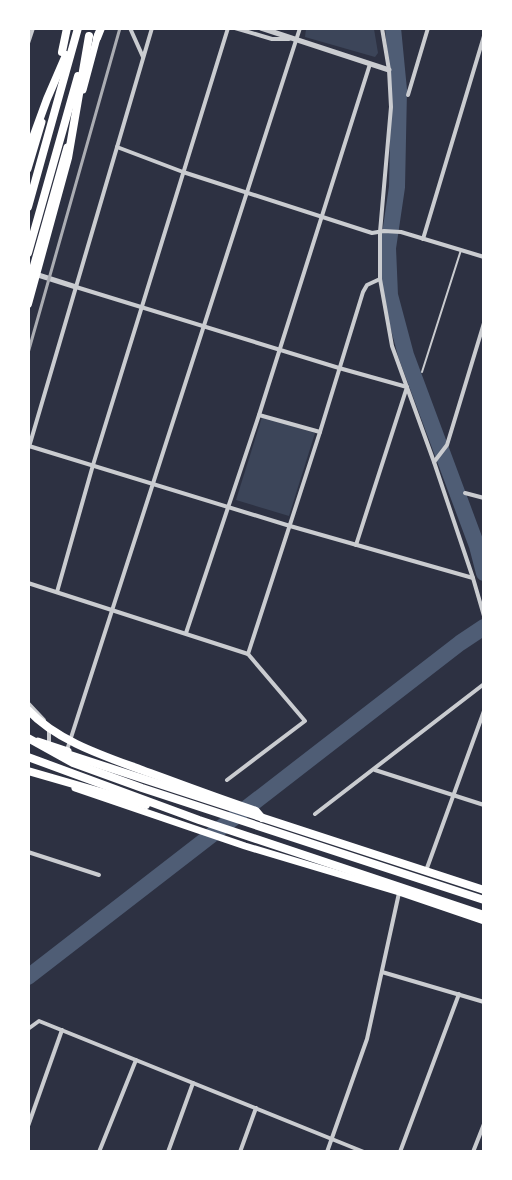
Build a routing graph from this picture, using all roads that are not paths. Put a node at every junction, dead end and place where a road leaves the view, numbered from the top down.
1 (33, 28) edge
2 (68, 28) edge
3 (78, 28) edge
4 (100, 28) edge
5 (130, 28) edge
6 (152, 28) edge
7 (228, 28) edge
8 (235, 28) edge
9 (261, 28) edge
10 (300, 28) edge
11 (382, 28) edge
12 (428, 28) edge
13 (268, 30) edge
14 (92, 34) edge
15 (483, 36) edge
16 (289, 39) junction
17 (296, 41) junction
18 (28, 43) edge
19 (62, 52) joint
20 (143, 58) junction
21 (370, 64) junction
22 (389, 70) junction
23 (408, 94) dead end
24 (117, 147) junction
25 (28, 151) edge
26 (28, 169) edge
27 (183, 172) junction
28 (246, 192) junction
29 (28, 207) edge
30 (321, 218) junction
31 (382, 231) junction
32 (423, 239) junction
33 (461, 250) junction
34 (28, 253) edge
35 (483, 257) edge
36 (30, 272) edge
37 (380, 279) junction
38 (28, 285) edge
39 (76, 287) junction
40 (28, 304) edge
41 (142, 307) junction
42 (483, 323) edge
43 (204, 326) junction
44 (280, 350) junction
45 (339, 368) junction
46 (422, 372) dead end
47 (407, 387) junction
48 (259, 415) junction
49 (320, 432) junction
50 (29, 447) edge
51 (434, 462) junction
52 (93, 465) junction
53 (153, 483) junction
54 (465, 493) dead end
55 (483, 498) edge
56 (229, 507) junction
57 (290, 526) junction
58 (356, 545) junction
59 (473, 578) junction
60 (28, 583) edge
61 (57, 592) junction
62 (113, 609) junction
63 (483, 616) edge
64 (186, 633) junction
65 (248, 654) junction
66 (483, 684) edge
67 (28, 703) edge
68 (28, 710) edge
69 (483, 711) edge
70 (28, 739) edge
71 (50, 745) junction
72 (67, 750) junction
73 (28, 757) edge
74 (374, 770) junction
75 (29, 774) edge
76 (227, 780) dead end
77 (453, 797) junction
78 (483, 805) edge
79 (315, 814) dead end
80 (199, 820) junction
81 (263, 820) junction
82 (28, 852) edge
83 (428, 868) junction
84 (99, 875) dead end
85 (483, 888) edge
86 (399, 892) junction
87 (483, 900) edge
88 (440, 908) joint
89 (483, 918) edge
90 (382, 972) junction
91 (459, 994) junction
92 (483, 1002) edge
93 (28, 1029) edge
94 (62, 1030) junction
95 (136, 1060) junction
96 (193, 1083) junction
97 (256, 1108) junction
98 (483, 1124) edge
99 (28, 1126) edge
100 (332, 1138) junction
101 (99, 1152) edge
102 (168, 1152) edge
103 (240, 1152) edge
104 (327, 1152) edge
105 (364, 1152) edge
106 (400, 1152) edge
107 (473, 1152) edge

1 - 18 street
2 - 19 highway
3 - 25 highway
3 - 29 highway
4 - 14 highway
5 - 20 street
6 - 20 street
7 - 27 street
8 - 16 street
9 - 13 street
10 - 17 street
11 - 22 street
12 - 23 street
13 - 16 street
14 - 34 highway
14 - 36 highway
14 - 40 highway
15 - 32 street
16 - 17 street
17 - 21 street
17 - 28 street
19 - 26 highway
20 - 24 street
21 - 22 street
21 - 30 street
22 - 31 street
24 - 27 street
24 - 39 street
27 - 28 street
27 - 41 street
28 - 30 street
28 - 43 street
30 - 31 street
30 - 44 street
31 - 32 street
31 - 37 street
32 - 33 street
33 - 35 street
33 - 46 lane
36 - 38 highway
36 - 39 street
37 - 45 street
37 - 47 street
39 - 41 street
39 - 50 street
41 - 43 street
41 - 52 street
42 - 51 street
43 - 44 street
43 - 53 street
44 - 45 street
44 - 48 street
45 - 47 street
45 - 49 street
47 - 51 street
47 - 58 street
48 - 49 street
48 - 56 street
49 - 57 street
50 - 52 street
51 - 59 street
52 - 53 street
52 - 61 street
53 - 56 street
53 - 62 street
54 - 55 street
56 - 57 street
56 - 64 street
57 - 58 street
57 - 65 street
58 - 59 street
59 - 63 street
60 - 61 street
61 - 62 street
62 - 64 street
62 - 72 street
64 - 65 street
65 - 76 street
66 - 74 street
67 - 71 street
68 - 81 highway
69 - 77 street
70 - 71 highway
70 - 81 highway
70 - 87 highway
71 - 72 highway
72 - 83 highway
73 - 80 highway
74 - 77 street
74 - 79 street
75 - 80 highway
75 - 86 highway
77 - 78 street
77 - 83 street
80 - 89 highway
81 - 85 highway
82 - 84 street
83 - 85 highway
86 - 88 highway
86 - 90 street
88 - 89 highway
90 - 91 street
90 - 100 street
91 - 92 street
91 - 106 street
93 - 94 street
94 - 95 street
94 - 99 street
95 - 96 street
95 - 101 street
96 - 97 street
96 - 102 street
97 - 100 street
97 - 103 street
98 - 107 street
100 - 104 street
100 - 105 street

